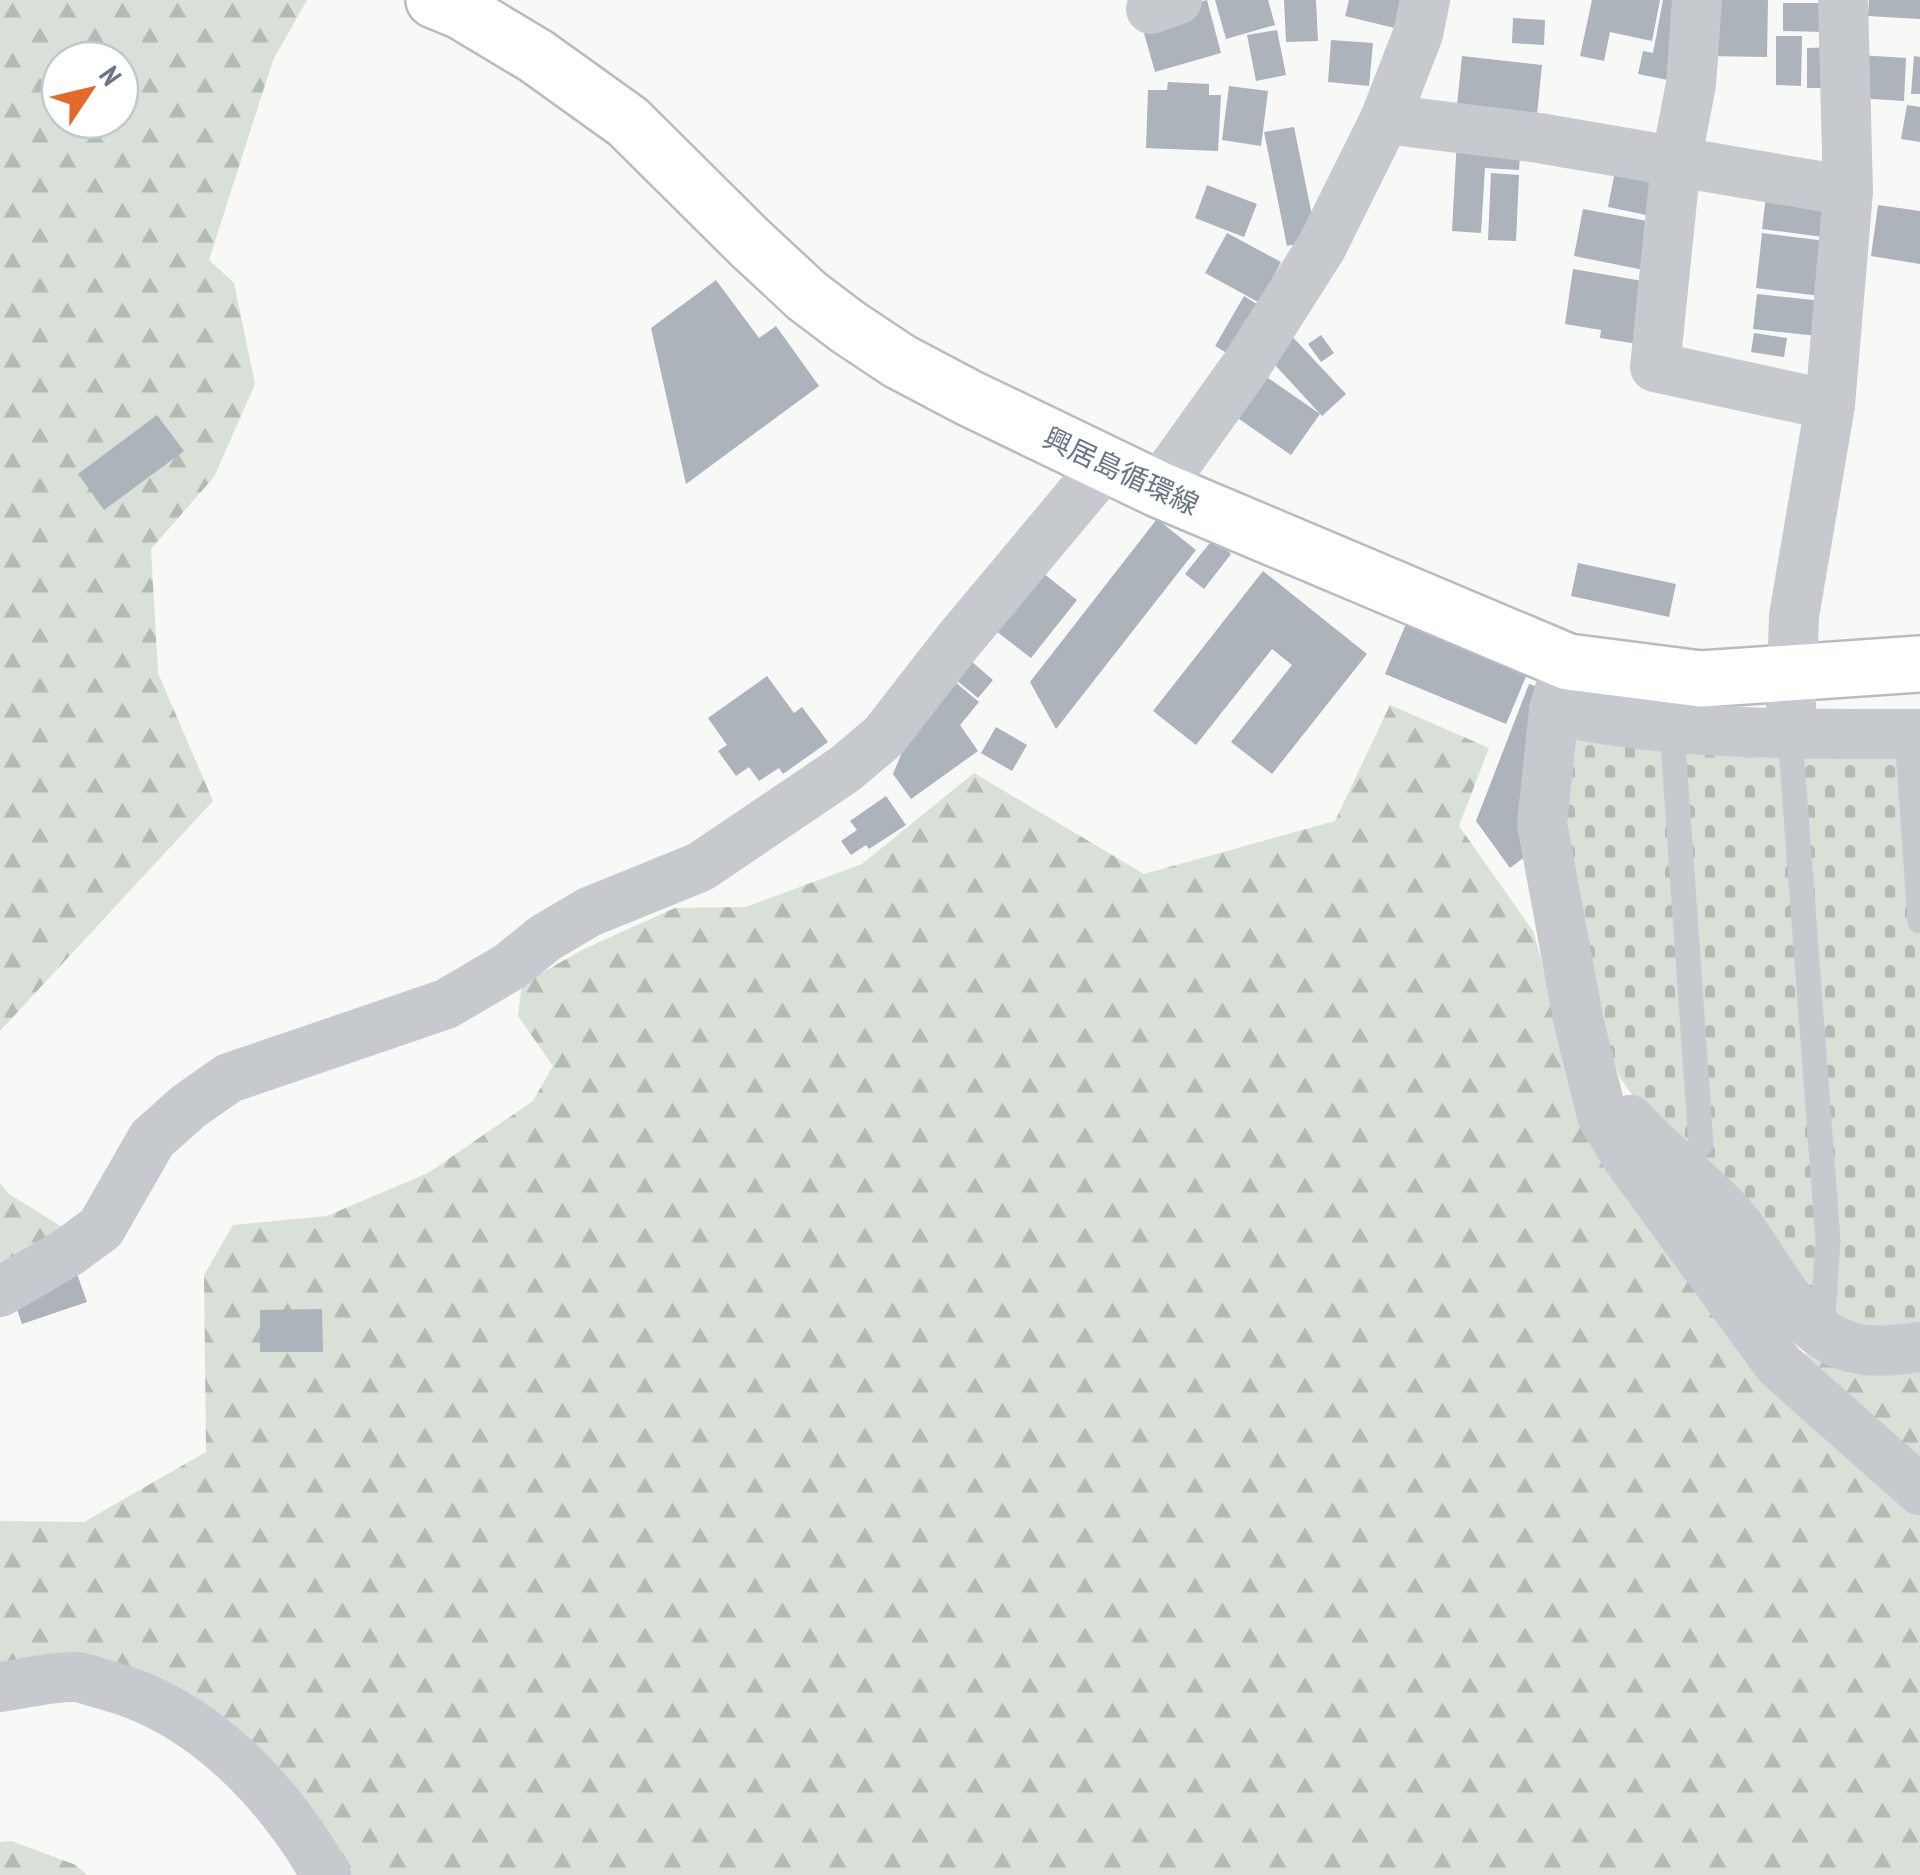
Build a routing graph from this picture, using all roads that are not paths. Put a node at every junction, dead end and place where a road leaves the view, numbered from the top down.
1 (1425, 0) edge
2 (1697, 0) edge
3 (1843, 0) edge
4 (453, 4) edge
5 (1385, 120) junction
6 (1676, 162) junction
7 (1848, 192) junction
8 (1830, 405) junction
9 (1105, 465) junction
10 (1158, 489) junction
11 (1920, 664) edge
12 (1560, 686) junction
13 (1790, 708) junction
14 (1672, 729) junction
15 (1913, 734) edge
16 (1920, 921) edge
17 (1588, 1057) junction
18 (1701, 1144) dead end
19 (0, 1292) edge
20 (1822, 1331) junction
21 (1920, 1347) edge
22 (1920, 1490) edge
23 (0, 1686) edge
24 (326, 1875) edge

1 - 5 street
2 - 6 street
3 - 7 street
4 - 9 main road, 興居島循環線
5 - 6 street
5 - 10 street
6 - 7 street
6 - 8 street
7 - 8 street
8 - 13 street
9 - 10 main road, 興居島循環線
9 - 19 street
10 - 12 main road, 興居島循環線
11 - 13 main road, 興居島循環線
12 - 13 main road, 興居島循環線
12 - 14 street
12 - 17 street
13 - 14 street
13 - 15 street
13 - 20 lane
14 - 18 lane
15 - 16 lane
17 - 20 street
17 - 22 street
20 - 21 street
23 - 24 street

